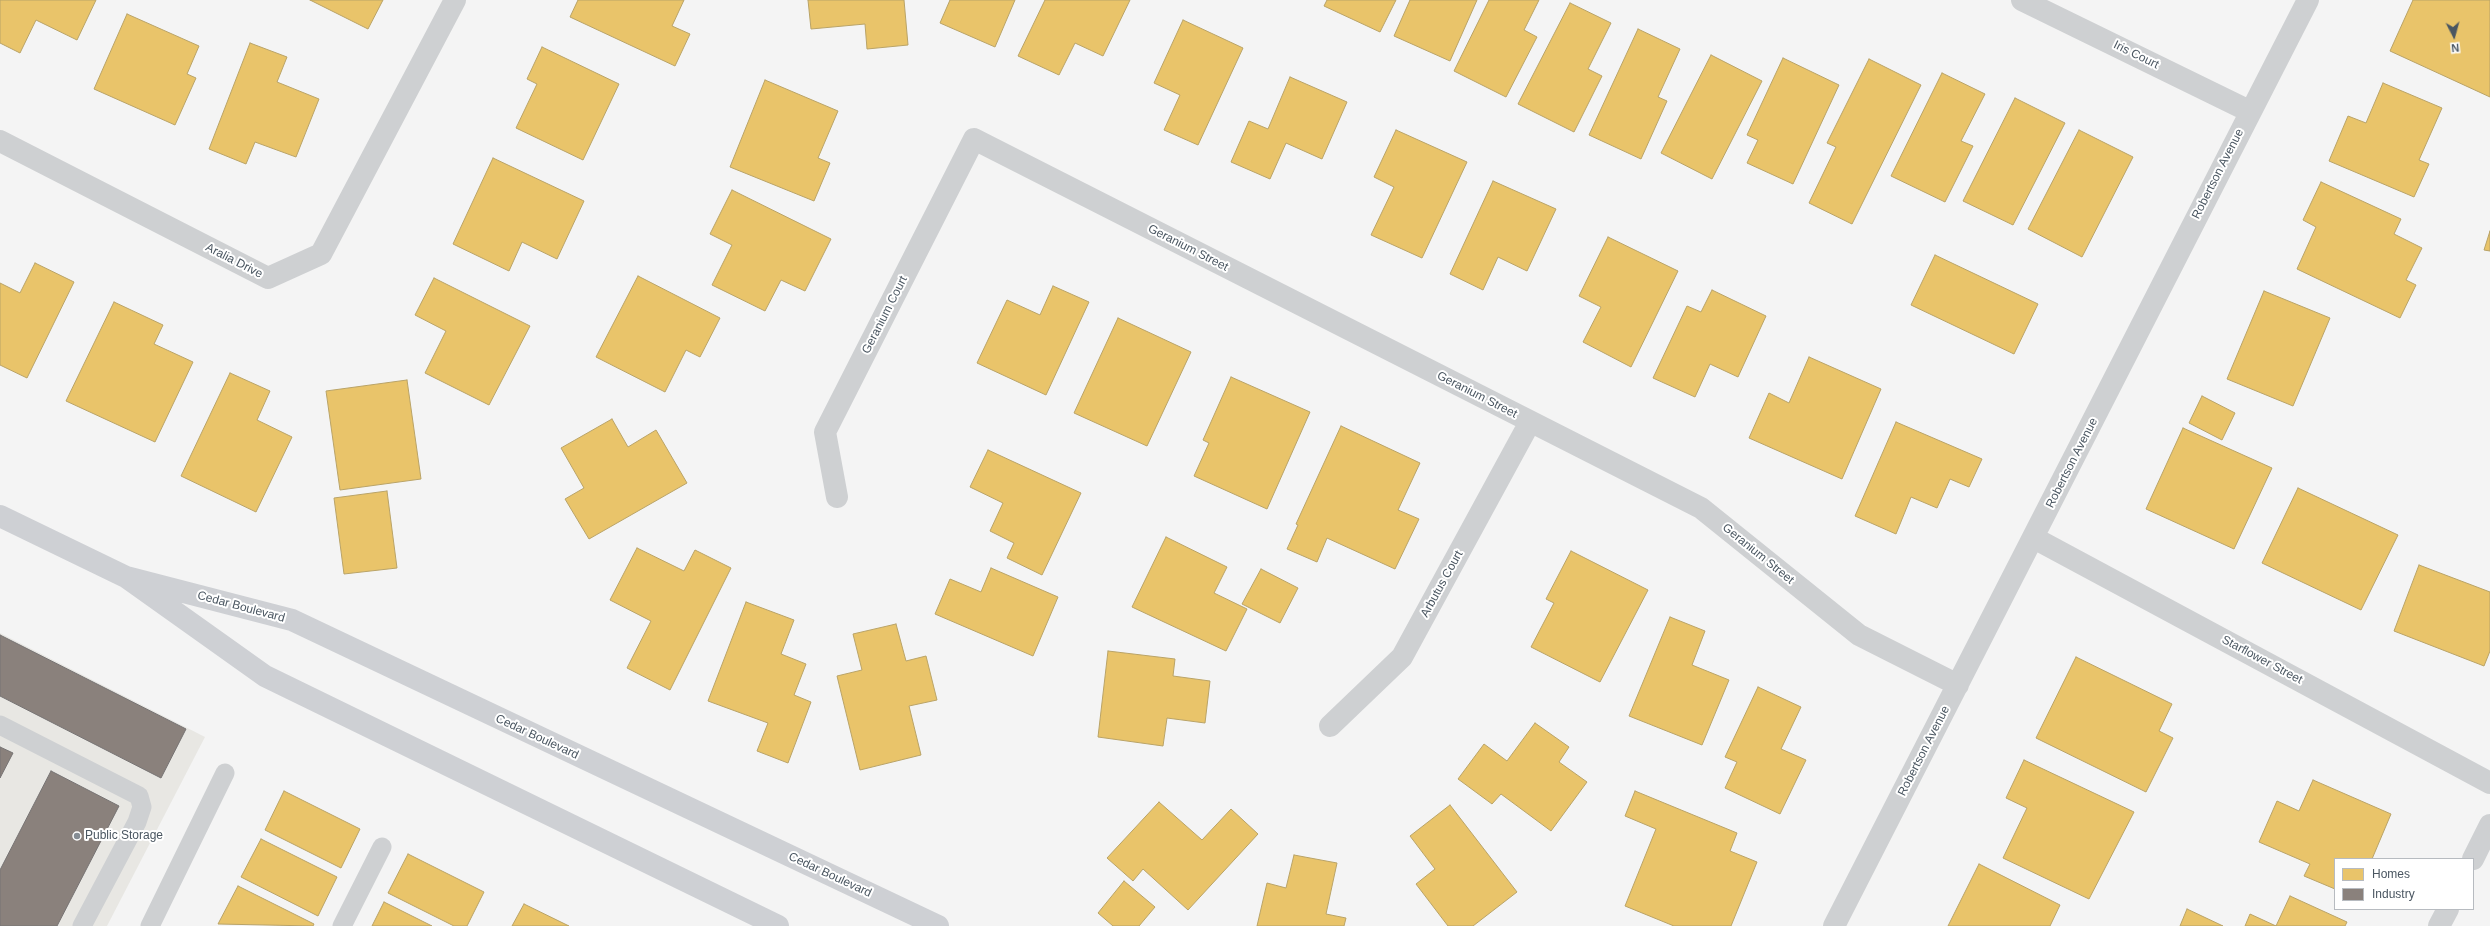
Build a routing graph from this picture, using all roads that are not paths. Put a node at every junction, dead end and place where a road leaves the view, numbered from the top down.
1 (454, 0) edge
2 (2022, 0) edge
3 (2308, 0) edge
4 (2249, 111) junction
5 (974, 139) joint
6 (0, 141) edge
7 (1530, 422) junction
8 (837, 497) dead end
9 (0, 516) edge
10 (2034, 538) junction
11 (126, 577) junction
12 (1958, 685) junction
13 (0, 725) edge
14 (1330, 726) dead end
15 (225, 773) dead end
16 (2490, 783) edge
17 (2490, 825) edge
18 (382, 847) dead end
19 (2474, 858) edge
20 (2447, 910) edge
21 (82, 926) edge
22 (150, 926) edge
23 (342, 926) edge
24 (778, 926) edge
25 (938, 926) edge
26 (1834, 926) edge
27 (2439, 926) edge

1 - 6 street, Aralia Drive
2 - 4 street, Iris Court
3 - 4 street, Robertson Avenue
4 - 10 street, Robertson Avenue
5 - 7 street, Geranium Street
5 - 8 street, Geranium Court
7 - 12 street, Geranium Street
7 - 14 street, Arbutus Court
9 - 11 main road, Cedar Boulevard
10 - 12 street, Robertson Avenue
10 - 16 street, Starflower Street
11 - 24 main road, Cedar Boulevard
11 - 25 main road, Cedar Boulevard
12 - 26 street, Robertson Avenue
13 - 21 lane
15 - 22 lane
17 - 19 street
18 - 23 lane
20 - 27 street

